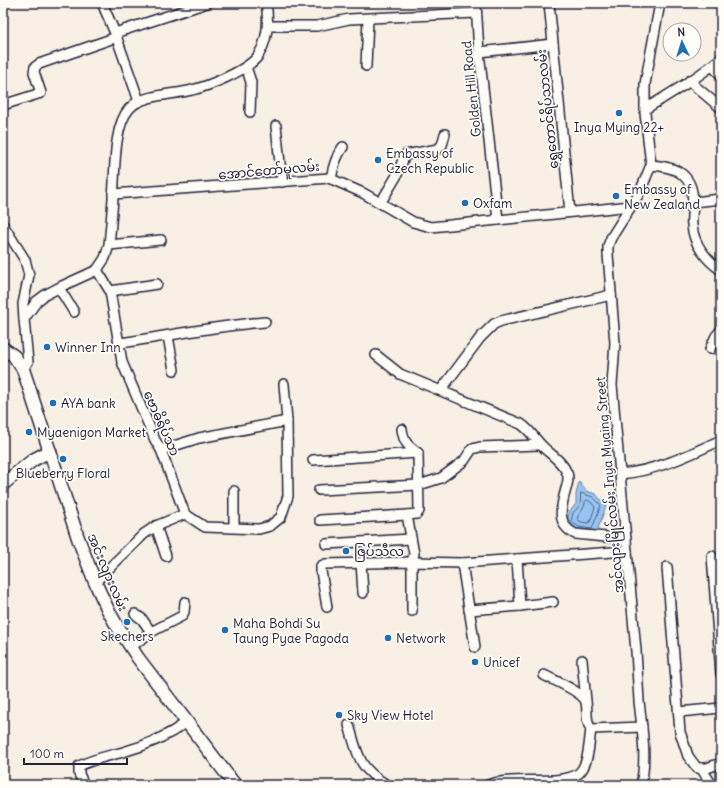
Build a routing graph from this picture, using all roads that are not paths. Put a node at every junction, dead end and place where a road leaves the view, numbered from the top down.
1 (102, 3) edge
2 (207, 3) edge
3 (266, 3) edge
4 (476, 3) edge
5 (549, 3) edge
6 (660, 3) edge
7 (476, 13) junction
8 (368, 18) junction
9 (268, 26) junction
10 (116, 35) junction
11 (553, 44) junction
12 (479, 52) junction
13 (721, 58) edge
14 (246, 66) junction
15 (366, 66) dead end
16 (712, 66) junction
17 (721, 75) edge
18 (689, 81) junction
19 (140, 101) junction
20 (6, 104) dead end
21 (721, 108) edge
22 (644, 109) junction
23 (250, 112) dead end
24 (276, 126) dead end
25 (445, 134) dead end
26 (343, 146) dead end
27 (651, 165) junction
28 (331, 179) junction
29 (282, 182) junction
30 (113, 194) junction
31 (721, 199) edge
32 (381, 202) junction
33 (693, 202) junction
34 (631, 206) junction
35 (570, 212) junction
36 (498, 220) junction
37 (3, 225) edge
38 (161, 240) dead end
39 (109, 245) junction
40 (97, 270) junction
41 (721, 270) edge
42 (157, 284) dead end
43 (59, 288) junction
44 (110, 291) junction
45 (611, 295) junction
46 (74, 312) dead end
47 (24, 319) junction
48 (265, 322) dead end
49 (721, 330) edge
50 (168, 336) junction
51 (120, 343) junction
52 (3, 348) edge
53 (710, 349) dead end
54 (376, 355) dead end
55 (24, 369) junction
56 (174, 370) dead end
57 (284, 384) dead end
58 (441, 390) junction
59 (287, 421) junction
60 (402, 429) dead end
61 (721, 440) edge
62 (540, 445) junction
63 (161, 450) junction
64 (50, 451) junction
65 (418, 453) junction
66 (313, 460) dead end
67 (620, 474) junction
68 (3, 484) edge
69 (419, 485) junction
70 (319, 490) dead end
71 (234, 491) dead end
72 (185, 514) junction
73 (407, 515) junction
74 (320, 520) dead end
75 (156, 526) junction
76 (234, 528) junction
77 (411, 539) junction
78 (626, 539) junction
79 (326, 544) dead end
80 (627, 551) junction
81 (166, 556) dead end
82 (712, 556) dead end
83 (517, 559) junction
84 (361, 562) junction
85 (412, 562) junction
86 (462, 563) junction
87 (667, 566) dead end
88 (95, 582) junction
89 (363, 593) dead end
90 (185, 602) dead end
91 (554, 602) dead end
92 (520, 606) junction
93 (326, 607) dead end
94 (469, 610) junction
95 (412, 611) dead end
96 (135, 614) dead end
97 (151, 632) junction
98 (475, 647) dead end
99 (131, 648) junction
100 (582, 660) dead end
101 (721, 674) edge
102 (544, 675) dead end
103 (586, 701) junction
104 (721, 708) edge
105 (679, 712) junction
106 (187, 722) junction
107 (349, 725) dead end
108 (642, 726) junction
109 (591, 729) junction
110 (721, 762) edge
111 (701, 768) junction
112 (528, 783) edge
113 (84, 785) edge
114 (235, 785) edge
115 (387, 785) edge
116 (488, 785) edge
117 (641, 785) edge
118 (712, 785) edge

1 - 10 street
2 - 10 street
3 - 9 street
4 - 7 street, Golden Hill Road
5 - 11 street, ရွှေတောင်ရိပ်သာလမ်း
6 - 22 street, အင်လျားမြိုင်လမ်း Inya Myaing Street
7 - 8 street
7 - 12 street, Golden Hill Road
8 - 9 street
8 - 15 street
9 - 14 street
10 - 19 street
10 - 20 street
11 - 12 street
11 - 35 street, ရွှေတောင်ရိပ်သာလမ်း
12 - 36 street, Golden Hill Road
13 - 16 street
14 - 19 street
14 - 23 street
16 - 17 street
16 - 18 street
18 - 21 street
18 - 22 street
19 - 30 street
22 - 27 street, အင်လျားမြိုင်လမ်း Inya Myaing Street
24 - 29 street
25 - 32 street
26 - 28 street
27 - 33 street
27 - 34 street, အင်လျားမြိုင်လမ်း Inya Myaing Street
28 - 29 street, အောင်တော်မူလမ်း
28 - 32 street, အောင်တော်မူလမ်း
29 - 30 street, အောင်တော်မူလမ်း
30 - 39 street
31 - 33 street
32 - 36 street, အောင်တော်မူလမ်း
33 - 41 street
34 - 35 street, အောင်တော်မူလမ်း
34 - 45 street, အင်လျားမြိုင်လမ်း Inya Myaing Street
35 - 36 street, အောင်တော်မူလမ်း
37 - 47 street
38 - 39 street
39 - 40 street
40 - 43 street
40 - 44 street, ဗောဓိရိပ်သာ
42 - 44 street
43 - 46 street
43 - 47 street
44 - 51 street, ဗောဓိရိပ်သာ
45 - 58 street
45 - 67 street, အင်လျားမြိုင်လမ်း Inya Myaing Street
47 - 55 street
48 - 50 street
49 - 53 street
50 - 51 street
50 - 56 street
51 - 63 street, ဗောဓိရိပ်သာ
52 - 55 main road, အင်းလျားလမ်း
54 - 58 street
55 - 64 main road, အင်းလျားလမ်း
57 - 59 street
58 - 62 street
59 - 63 street
59 - 76 street
60 - 65 street
61 - 67 street
62 - 69 street
62 - 78 street
63 - 72 street, ဗောဓိရိပ်သာ
64 - 68 main road
64 - 88 main road, အင်းလျားလမ်း
65 - 66 street
65 - 69 street
67 - 78 street, အင်လျားမြိုင်လမ်း Inya Myaing Street
69 - 70 street
69 - 73 street
71 - 76 street
72 - 75 street
72 - 76 street
73 - 74 street
73 - 77 street
75 - 81 street
75 - 88 street
77 - 79 street
77 - 85 street
78 - 80 street, အင်လျားမြိုင်လမ်း Inya Myaing Street
80 - 83 street
80 - 108 street, အင်လျားမြိုင်လမ်း Inya Myaing Street
82 - 101 street
83 - 86 street
83 - 92 street
84 - 85 street
84 - 89 street
84 - 93 street
85 - 86 street
85 - 95 street
86 - 94 street
87 - 105 street
88 - 99 main road, အင်းလျားလမ်း
90 - 97 street
91 - 92 street
92 - 94 street
94 - 98 street
96 - 97 street
97 - 99 street
99 - 106 main road, အင်းလျားလမ်း
100 - 103 street
102 - 103 street
103 - 109 street
104 - 105 street
105 - 111 street
106 - 113 street
106 - 114 main road, အင်းလျားလမ်း
107 - 115 street
108 - 109 street
108 - 117 street, အင်လျားမြိုင်လမ်း Inya Myaing Street
109 - 112 street
110 - 111 street
111 - 118 street
112 - 116 street

